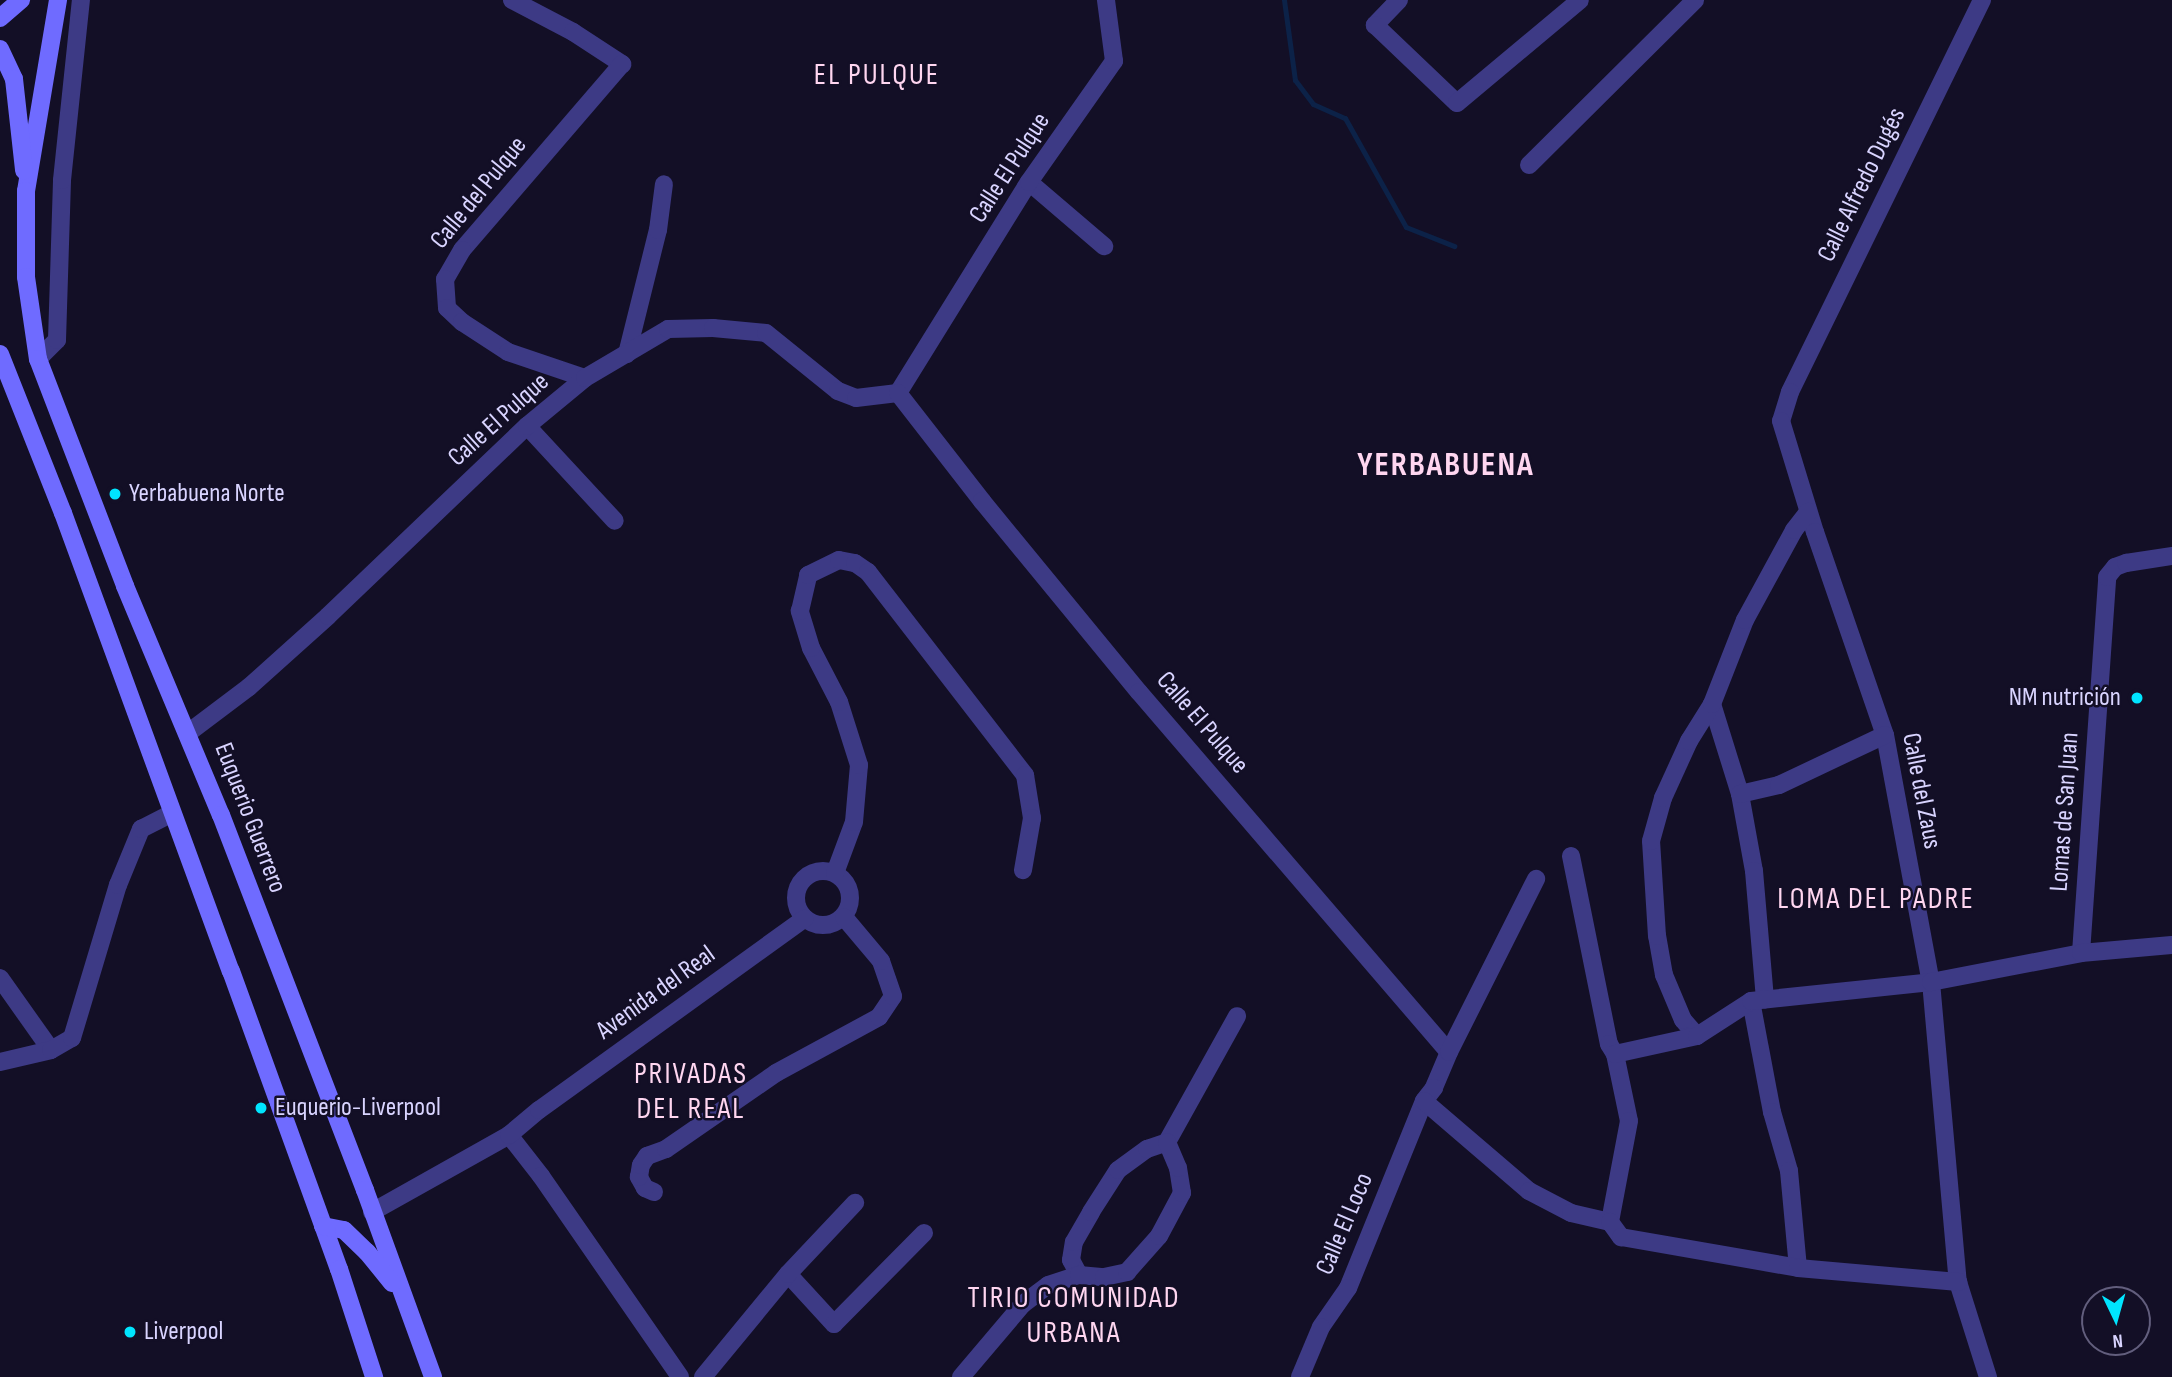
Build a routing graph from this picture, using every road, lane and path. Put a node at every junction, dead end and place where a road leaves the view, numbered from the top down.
1 (21, 0) edge
2 (58, 0) edge
3 (81, 0) edge
4 (512, 0) edge
5 (1106, 0) edge
6 (1399, 0) edge
7 (1580, 0) edge
8 (1695, 0) edge
9 (1982, 0) edge
10 (0, 18) edge
11 (0, 49) edge
12 (0, 67) edge
13 (14, 79) junction
14 (1529, 165) dead end
15 (1029, 182) junction
16 (664, 184) dead end
17 (26, 191) junction
18 (1104, 246) dead end
19 (626, 354) junction
20 (38, 359) junction
21 (1, 361) edge
22 (585, 378) junction
23 (1790, 392) joint
24 (898, 393) junction
25 (527, 426) junction
26 (1808, 512) junction
27 (615, 521) dead end
28 (2172, 556) edge
29 (1712, 704) junction
30 (188, 733) junction
31 (1885, 735) junction
32 (1740, 794) junction
33 (172, 813) junction
34 (1570, 856) dead end
35 (1023, 870) dead end
36 (835, 873) junction
37 (1536, 879) dead end
38 (844, 917) junction
39 (804, 919) junction
40 (2172, 944) edge
41 (2081, 953) junction
42 (0, 978) edge
43 (1931, 982) junction
44 (1758, 1000) junction
45 (1237, 1016) dead end
46 (1697, 1036) junction
47 (51, 1050) junction
48 (1449, 1052) junction
49 (1615, 1055) junction
50 (0, 1062) edge
51 (1429, 1095) junction
52 (509, 1135) junction
53 (1167, 1142) junction
54 (654, 1192) dead end
55 (855, 1203) dead end
56 (372, 1212) junction
57 (1610, 1222) junction
58 (323, 1226) junction
59 (924, 1233) dead end
60 (1798, 1268) junction
61 (788, 1274) junction
62 (1079, 1275) junction
63 (1958, 1282) junction
64 (402, 1297) junction
65 (374, 1377) edge
66 (433, 1377) edge
67 (680, 1377) edge
68 (704, 1377) edge
69 (961, 1377) edge
70 (1300, 1377) edge
71 (1988, 1377) edge

1 - 10 main road
2 - 17 main road
3 - 20 street
4 - 22 street, Calle del Pulque
5 - 15 street, Calle El Pulque
6 - 7 street
8 - 14 street
9 - 23 street, Calle Alfredo Dugés
11 - 13 main road
12 - 13 main road
13 - 17 main road
15 - 18 street
15 - 24 street, Calle El Pulque
16 - 19 street
17 - 20 main road, Euquerio Guerrero
19 - 22 street, Calle El Pulque
19 - 24 street, Calle El Pulque
20 - 30 main road, Euquerio Guerrero
21 - 33 main road
22 - 25 street, Calle El Pulque
23 - 26 street, Calle del Zaus
24 - 48 street, Calle El Pulque
25 - 27 street
25 - 30 street, Calle El Pulque
26 - 29 street
26 - 31 street, Calle del Zaus
28 - 41 street, Lomas de San Juan
29 - 32 street
29 - 46 street
30 - 56 main road, Euquerio Guerrero
31 - 32 street
31 - 43 street, Calle del Zaus
32 - 44 street
33 - 47 street
33 - 58 main road
34 - 49 street
35 - 36 street
36 - 38 street
36 - 39 street
37 - 48 street
38 - 39 street
38 - 54 street
39 - 52 street, Avenida del Real
40 - 41 street
41 - 43 street
42 - 47 street
43 - 44 street
43 - 63 street, Calle del Zaus
44 - 46 street
44 - 60 street
45 - 53 street
46 - 49 street
47 - 50 street
48 - 51 street
49 - 57 street
51 - 57 street
51 - 70 street, Calle El Loco
52 - 56 street, Avenida del Real
52 - 67 street
53 - 62 street
53 - 62 street
55 - 61 street
56 - 64 main road, Euquerio Guerrero
57 - 60 street
58 - 64 main road
58 - 65 main road
59 - 61 street
60 - 63 street
61 - 68 street
62 - 69 street
63 - 71 street, Calle del Zaus
64 - 66 main road, Euquerio Guerrero

